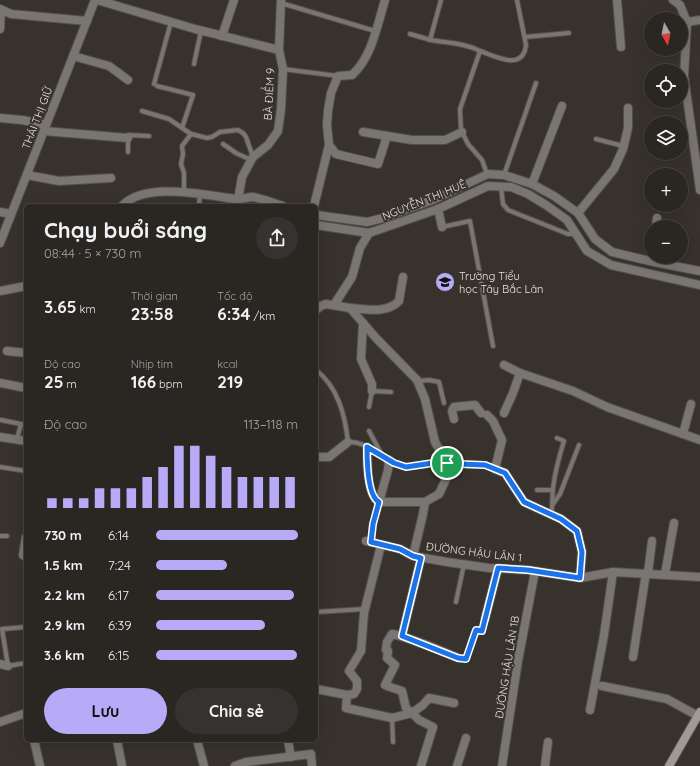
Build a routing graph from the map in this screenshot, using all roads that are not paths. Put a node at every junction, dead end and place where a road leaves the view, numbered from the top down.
1 (96, 0) edge
2 (234, 0) edge
3 (385, 0) edge
4 (441, 0) edge
5 (517, 0) edge
6 (617, 0) edge
7 (281, 1) edge
8 (678, 2) edge
9 (1, 10) edge
10 (682, 12) edge
11 (700, 20) edge
12 (87, 21) junction
13 (171, 22) junction
14 (688, 22) edge
15 (0, 28) edge
16 (201, 30) junction
17 (375, 31) junction
18 (569, 32) dead end
19 (410, 34) dead end
20 (222, 36) junction
21 (525, 37) junction
22 (430, 40) junction
23 (621, 47) dead end
24 (279, 50) junction
25 (480, 51) junction
26 (73, 56) junction
27 (685, 56) edge
28 (194, 64) dead end
29 (283, 69) junction
30 (338, 76) junction
31 (128, 80) dead end
32 (536, 83) dead end
33 (562, 106) dead end
34 (628, 108) dead end
35 (142, 111) dead end
36 (0, 118) edge
37 (45, 128) junction
38 (182, 128) junction
39 (363, 132) dead end
40 (462, 132) junction
41 (191, 134) junction
42 (149, 136) dead end
43 (387, 136) junction
44 (128, 138) junction
45 (596, 138) dead end
46 (223, 144) dead end
47 (329, 145) junction
48 (624, 146) junction
49 (128, 152) dead end
50 (252, 159) junction
51 (488, 174) junction
52 (27, 175) junction
53 (504, 175) junction
54 (111, 178) dead end
55 (532, 184) junction
56 (501, 187) junction
57 (700, 190) edge
58 (184, 193) junction
59 (200, 194) junction
60 (435, 199) junction
61 (238, 200) junction
62 (124, 204) edge
63 (199, 204) edge
64 (242, 204) edge
65 (276, 204) edge
66 (314, 204) edge
67 (438, 209) junction
68 (0, 212) edge
69 (578, 213) junction
70 (12, 214) junction
71 (318, 215) edge
72 (318, 225) edge
73 (442, 227) joint
74 (369, 233) junction
75 (2, 234) edge
76 (576, 234) junction
77 (0, 244) edge
78 (644, 258) edge
79 (671, 264) edge
80 (700, 271) edge
81 (403, 277) dead end
82 (700, 285) edge
83 (24, 286) edge
84 (0, 291) edge
85 (334, 305) junction
86 (318, 308) edge
87 (350, 308) junction
88 (363, 323) junction
89 (494, 346) dead end
90 (7, 351) dead end
91 (24, 353) edge
92 (504, 365) dead end
93 (318, 372) edge
94 (520, 373) junction
95 (418, 381) junction
96 (0, 383) edge
97 (24, 388) edge
98 (372, 391) junction
99 (392, 392) dead end
100 (444, 403) dead end
101 (691, 404) dead end
102 (369, 407) dead end
103 (504, 413) dead end
104 (454, 419) dead end
105 (1, 420) edge
106 (21, 424) junction
107 (24, 425) edge
108 (369, 431) dead end
109 (683, 434) junction
110 (0, 437) edge
111 (557, 438) dead end
112 (17, 440) junction
113 (24, 440) edge
114 (700, 440) edge
115 (348, 442) junction
116 (579, 445) dead end
117 (367, 447) junction
118 (318, 457) edge
119 (385, 458) junction
120 (447, 463) junction
121 (0, 467) edge
122 (495, 469) junction
123 (24, 472) edge
124 (537, 490) dead end
125 (553, 490) junction
126 (379, 502) junction
127 (424, 502) junction
128 (553, 504) junction
129 (551, 514) junction
130 (674, 523) dead end
131 (0, 536) edge
132 (6, 536) dead end
133 (652, 541) dead end
134 (368, 542) joint
135 (381, 544) junction
136 (417, 557) junction
137 (464, 564) junction
138 (498, 568) junction
139 (534, 571) junction
140 (613, 572) junction
141 (647, 573) junction
142 (665, 574) junction
143 (700, 577) edge
144 (580, 578) junction
145 (456, 602) dead end
146 (365, 609) junction
147 (318, 612) edge
148 (485, 619) joint
149 (24, 627) edge
150 (402, 636) junction
151 (633, 657) dead end
152 (458, 658) joint
153 (24, 663) edge
154 (0, 664) edge
155 (8, 666) junction
156 (602, 686) dead end
157 (318, 689) edge
158 (347, 695) junction
159 (454, 703) dead end
160 (590, 710) dead end
161 (412, 713) junction
162 (24, 714) edge
163 (699, 714) edge
164 (392, 718) junction
165 (0, 722) edge
166 (466, 738) dead end
167 (34, 742) edge
168 (117, 742) edge
169 (198, 742) edge
170 (288, 742) edge
171 (393, 742) dead end
172 (548, 742) dead end
173 (291, 757) junction
174 (40, 766) edge
175 (122, 766) edge
176 (204, 766) edge
177 (235, 766) edge
178 (312, 766) edge
179 (421, 766) edge
180 (457, 766) edge
181 (502, 766) edge
182 (545, 766) edge
183 (669, 766) edge

1 - 12 street, THÁI THỊ GIỮ
1 - 13 street
2 - 20 street
3 - 17 street
4 - 22 lane
5 - 21 lane
6 - 23 street
7 - 17 lane
7 - 24 street, BÀ ĐIỂM 9
8 - 10 street
9 - 12 street
9 - 15 street
11 - 14 street
12 - 26 street, THÁI THỊ GIỮ
13 - 16 street
13 - 38 lane
16 - 20 street
16 - 28 lane
17 - 30 street
18 - 21 lane
19 - 22 lane
20 - 24 street
21 - 25 lane
22 - 25 lane
24 - 29 street, BÀ ĐIỂM 9
25 - 40 lane
26 - 31 street
26 - 37 street, THÁI THỊ GIỮ
27 - 57 street
29 - 30 lane
29 - 50 street, BÀ ĐIỂM 9
30 - 47 street
32 - 53 lane
33 - 55 street
34 - 48 street
35 - 38 lane
36 - 37 street
37 - 44 street
37 - 52 street, THÁI THỊ GIỮ
38 - 41 lane
39 - 43 street
40 - 43 street
40 - 51 lane
41 - 50 lane
41 - 58 lane
42 - 44 lane
43 - 47 street
44 - 49 lane
45 - 48 lane
46 - 50 lane
47 - 66 street
48 - 69 street
50 - 61 street, BÀ ĐIỂM 9
51 - 53 street, NGUYỄN THỊ HUÊ
51 - 60 street, NGUYỄN THỊ HUÊ
52 - 54 street
52 - 70 street, THÁI THỊ GIỮ
53 - 55 street, NGUYỄN THỊ HUÊ
55 - 69 street, NGUYỄN THỊ HUÊ
56 - 67 street, NGUYỄN THỊ HUÊ
56 - 76 street, NGUYỄN THỊ HUÊ
56 - 76 lane
58 - 59 street
58 - 62 street
59 - 61 street
59 - 63 lane
60 - 67 street
60 - 71 street, NGUYỄN THỊ HUÊ
61 - 64 street
61 - 65 street
67 - 73 street
67 - 74 street, NGUYỄN THỊ HUÊ
68 - 70 street
69 - 78 street, NGUYỄN THỊ HUÊ
70 - 75 street, THÁI THỊ GIỮ
72 - 74 street, NGUYỄN THỊ HUÊ
73 - 89 lane
74 - 85 street
75 - 77 street, THÁI THỊ GIỮ
76 - 82 street, NGUYỄN THỊ HUÊ
79 - 80 street, NGUYỄN THỊ HUÊ
81 - 87 street
83 - 84 street
85 - 86 street
85 - 87 street
87 - 88 street
88 - 95 street
88 - 98 street
90 - 91 street
92 - 94 street
93 - 115 lane
94 - 103 street
94 - 109 street
95 - 100 lane
95 - 120 street
96 - 97 street
98 - 99 lane
98 - 102 lane
101 - 109 street
104 - 122 street
105 - 106 lane
106 - 107 lane
106 - 112 lane
108 - 119 lane
109 - 114 street
110 - 112 street
111 - 125 lane
112 - 113 street
115 - 117 lane
115 - 118 street
116 - 128 lane
117 - 119 lane
117 - 126 street
119 - 120 lane
119 - 126 street
120 - 122 lane
120 - 127 street
121 - 123 lane
122 - 129 street
124 - 125 lane
125 - 128 lane
126 - 127 street
126 - 134 lane
127 - 136 street
128 - 129 lane
129 - 144 street
130 - 142 street
131 - 132 lane
133 - 141 street
134 - 135 street, ĐƯỜNG HẬU LÂN 1
135 - 136 street, ĐƯỜNG HẬU LÂN 1
135 - 146 street
136 - 137 street, ĐƯỜNG HẬU LÂN 1
136 - 150 street
137 - 138 street, ĐƯỜNG HẬU LÂN 1
137 - 145 lane
138 - 139 street, ĐƯỜNG HẬU LÂN 1
138 - 148 street
139 - 144 street, ĐƯỜNG HẬU LÂN 1
139 - 181 street, ĐƯỜNG HẬU LÂN 1B
140 - 141 street, ĐƯỜNG HẬU LÂN 1
140 - 144 street, ĐƯỜNG HẬU LÂN 1
140 - 160 street
141 - 142 street, ĐƯỜNG HẬU LÂN 1
141 - 151 street
142 - 143 street, ĐƯỜNG HẬU LÂN 1
146 - 147 lane
146 - 158 street
148 - 152 lane
149 - 155 lane
150 - 152 street
150 - 161 street
153 - 155 lane
154 - 155 street
156 - 163 street
157 - 158 street
158 - 164 street
159 - 161 street
161 - 164 street
161 - 179 street
162 - 165 street
163 - 183 main road
164 - 171 lane
166 - 180 street
167 - 174 street
168 - 175 street
169 - 176 street
170 - 173 street
172 - 182 street
173 - 177 street
173 - 178 street

